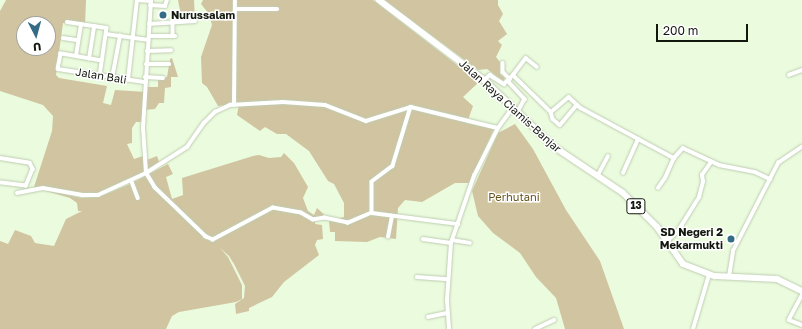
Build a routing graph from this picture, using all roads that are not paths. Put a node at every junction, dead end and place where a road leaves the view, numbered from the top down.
1 (235, 0) edge
2 (379, 0) edge
3 (151, 2) edge
4 (167, 2) edge
5 (235, 8) junction
6 (277, 10) dead end
7 (195, 21) dead end
8 (67, 22) dead end
9 (173, 22) junction
10 (81, 24) junction
11 (149, 24) junction
12 (94, 26) junction
13 (106, 34) junction
14 (120, 36) junction
15 (63, 38) dead end
16 (134, 38) junction
17 (149, 38) junction
18 (78, 40) junction
19 (171, 50) dead end
20 (148, 51) junction
21 (76, 56) junction
22 (89, 59) junction
23 (102, 61) junction
24 (503, 63) dead end
25 (146, 64) junction
26 (169, 64) dead end
27 (537, 67) dead end
28 (802, 70) edge
29 (513, 75) junction
30 (789, 75) dead end
31 (100, 76) junction
32 (112, 78) junction
33 (145, 78) junction
34 (163, 78) dead end
35 (128, 80) junction
36 (484, 80) junction
37 (509, 80) junction
38 (144, 82) junction
39 (234, 105) junction
40 (577, 105) junction
41 (411, 107) junction
42 (512, 107) junction
43 (518, 112) junction
44 (551, 112) junction
45 (498, 128) junction
46 (638, 139) junction
47 (802, 147) edge
48 (608, 156) dead end
49 (0, 158) edge
50 (674, 158) junction
51 (711, 162) junction
52 (146, 173) junction
53 (623, 173) dead end
54 (598, 175) junction
55 (770, 179) junction
56 (132, 182) junction
57 (0, 183) edge
58 (658, 188) dead end
59 (17, 193) dead end
60 (138, 198) dead end
61 (372, 213) junction
62 (392, 216) junction
63 (458, 224) junction
64 (388, 237) dead end
65 (423, 239) dead end
66 (667, 241) junction
67 (451, 242) junction
68 (470, 243) dead end
69 (709, 275) junction
70 (417, 277) dead end
71 (729, 277) junction
72 (448, 279) junction
73 (802, 291) edge
74 (802, 296) edge
75 (796, 307) junction
76 (802, 309) edge
77 (447, 313) junction
78 (428, 317) dead end
79 (554, 320) dead end
80 (802, 325) edge
81 (450, 329) edge
82 (535, 329) edge
83 (693, 329) edge

1 - 5 street
2 - 36 highway, Jalan Raya Ciamis-Banjar / 13
3 - 4 street
3 - 11 street
3 - 16 street
5 - 6 street
5 - 39 street
7 - 9 street
8 - 10 street
9 - 11 street
9 - 17 street
10 - 12 street
10 - 18 street
11 - 17 street
12 - 13 street
12 - 22 street
13 - 14 street
13 - 23 street
14 - 16 street
14 - 32 street
15 - 18 street
16 - 17 street
16 - 35 street
17 - 20 street
18 - 21 street
19 - 20 street
20 - 25 street
21 - 22 street
21 - 31 street, Jalan Bali
22 - 23 street
23 - 31 street
24 - 37 street
25 - 26 street
25 - 33 street
27 - 29 street
28 - 30 street
29 - 37 street
29 - 44 street
31 - 32 street, Jalan Bali
32 - 35 street, Jalan Bali
33 - 34 street
33 - 38 street
35 - 38 street, Jalan Bali
36 - 37 street
36 - 42 highway, Jalan Raya Ciamis-Banjar / 13
37 - 43 street
38 - 52 street
39 - 41 street
39 - 52 street
40 - 44 street
40 - 44 street
40 - 46 street
41 - 45 street
41 - 61 street
42 - 43 highway, Jalan Raya Ciamis-Banjar / 13
42 - 45 street
43 - 54 highway, Jalan Raya Ciamis-Banjar / 13
45 - 63 street
46 - 50 street
46 - 53 street
47 - 55 street
48 - 54 street
49 - 57 street
50 - 51 street
50 - 58 street
51 - 55 street
51 - 66 street
52 - 56 street
52 - 61 street
54 - 66 highway, Jalan Raya Ciamis-Banjar / 13
55 - 71 street
56 - 59 street
56 - 60 street
61 - 62 street
62 - 63 street
62 - 64 street
63 - 67 street
65 - 67 street
66 - 69 highway, Jalan Raya Ciamis-Banjar / 13
67 - 68 street
67 - 72 street
69 - 71 highway, Jalan Raya Ciamis-Banjar / 13
69 - 83 street
70 - 72 street
71 - 73 highway, Jalan Raya Ciamis-Banjar / 13
72 - 77 street
74 - 75 street
75 - 76 street
75 - 80 street
77 - 78 street
77 - 81 street
79 - 82 street

